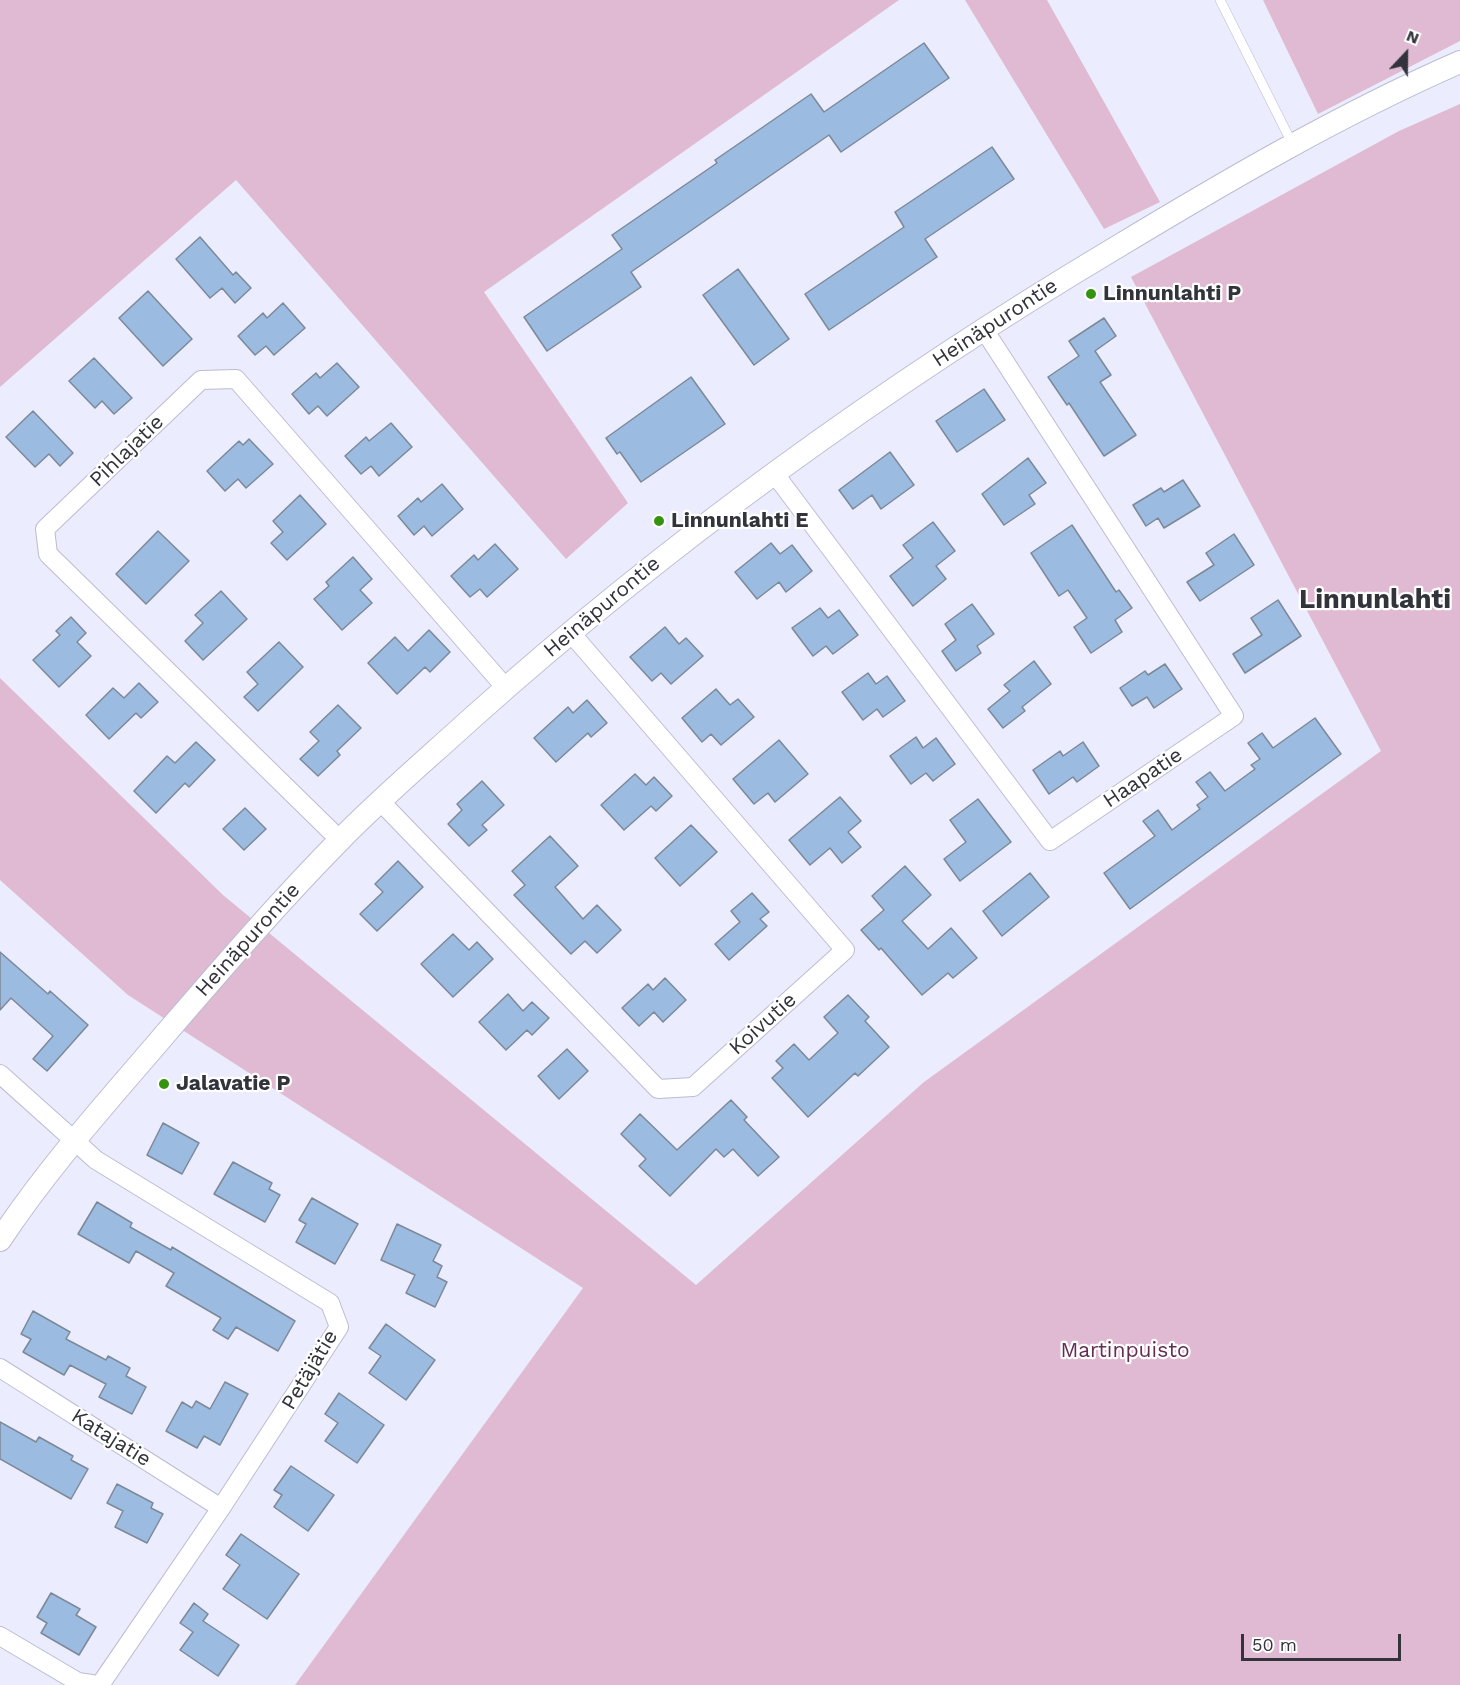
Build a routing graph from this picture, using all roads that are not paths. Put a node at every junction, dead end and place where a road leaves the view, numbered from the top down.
1 (1220, 0) edge
2 (1460, 62) edge
3 (1293, 145) junction
4 (983, 328) junction
5 (774, 473) junction
6 (570, 632) junction
7 (506, 688) junction
8 (380, 801) junction
9 (339, 840) junction
10 (0, 1074) edge
11 (74, 1141) junction
12 (0, 1240) edge
13 (0, 1368) edge
14 (222, 1508) junction
15 (0, 1636) edge
16 (99, 1685) edge

1 - 3 lane
2 - 3 street, Heinäpurontie
3 - 4 street, Heinäpurontie
4 - 5 street, Heinäpurontie
4 - 5 street, Haapatie
5 - 6 street, Heinäpurontie
6 - 7 street, Heinäpurontie
6 - 8 street, Koivutie
7 - 8 street, Heinäpurontie
7 - 9 street, Pihlajatie
8 - 9 street, Heinäpurontie
9 - 11 street, Heinäpurontie
10 - 11 street
11 - 12 street, Heinäpurontie
11 - 14 street, Petäjätie
13 - 14 street, Katajatie
14 - 16 street, Petäjätie
15 - 16 street, Petäjätie

